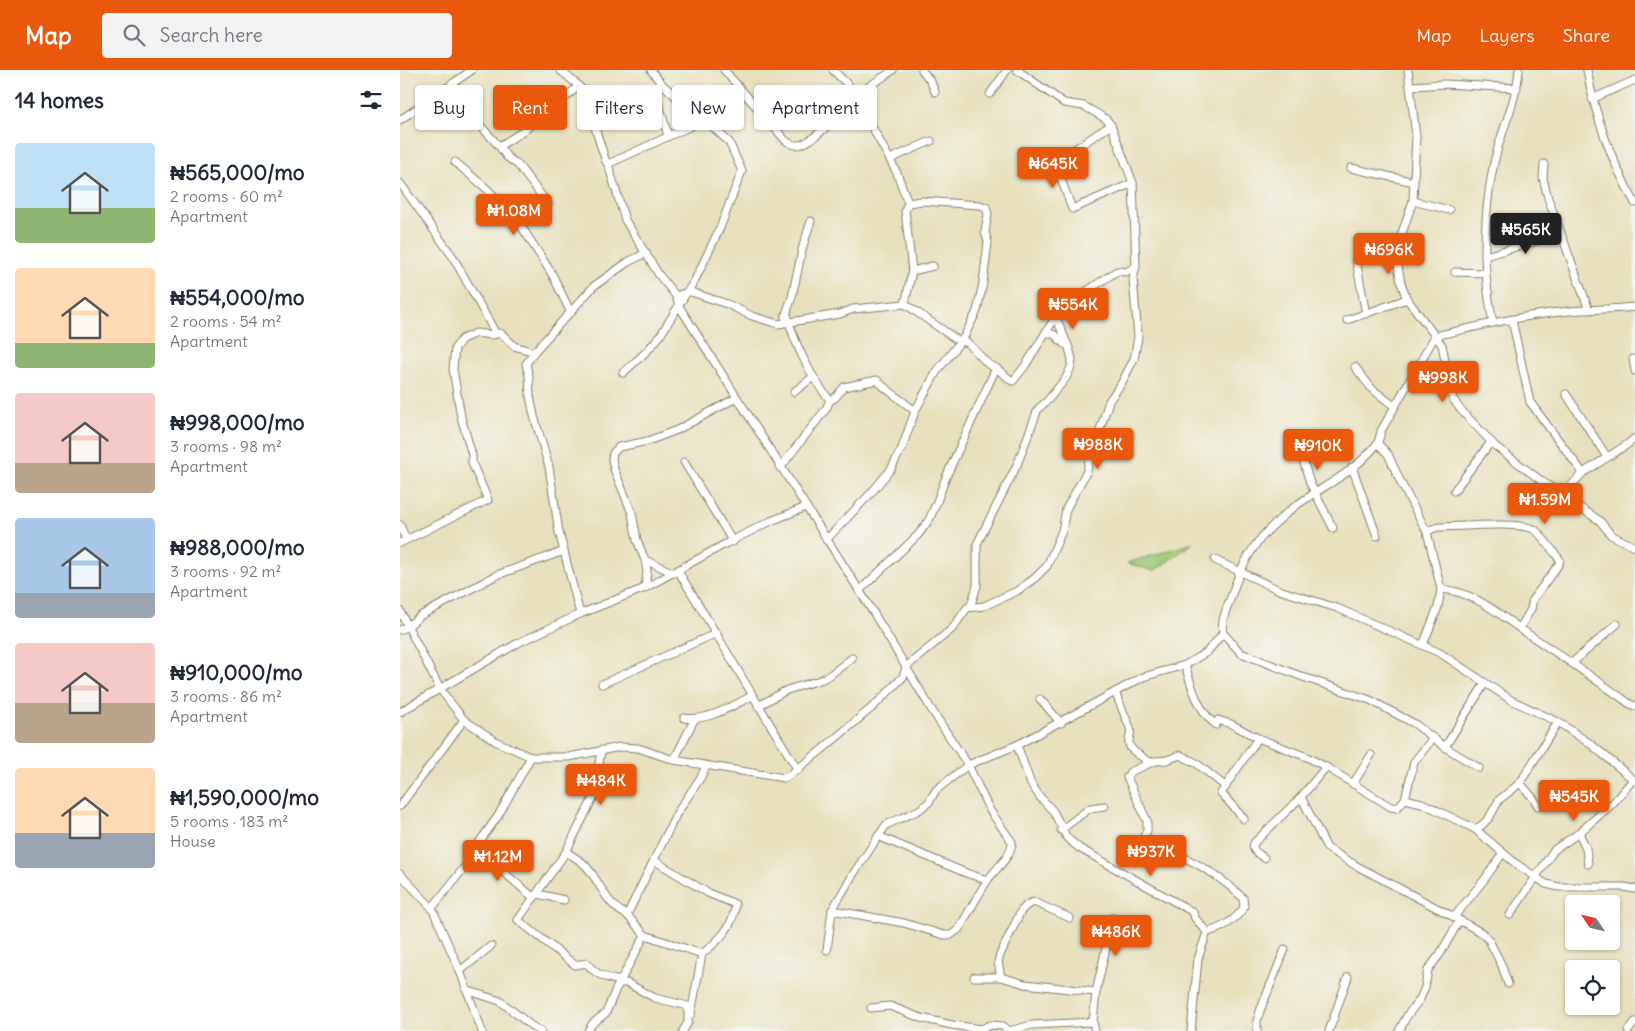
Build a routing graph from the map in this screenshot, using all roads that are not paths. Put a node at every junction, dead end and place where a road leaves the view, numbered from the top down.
1 (472, 70) edge
2 (560, 70) edge
3 (651, 70) edge
4 (724, 70) edge
5 (834, 70) edge
6 (893, 70) edge
7 (922, 70) edge
8 (1007, 70) edge
9 (1017, 70) edge
10 (1408, 70) edge
11 (1518, 70) edge
12 (1587, 70) edge
13 (1635, 80) edge
14 (660, 82) junction
15 (452, 84) junction
16 (578, 85) edge
17 (849, 85) edge
18 (871, 85) edge
19 (1411, 86) junction
20 (577, 88) edge
21 (1517, 88) junction
22 (935, 92) dead end
23 (672, 93) edge
24 (990, 94) dead end
25 (1592, 99) junction
26 (754, 104) edge
27 (400, 120) edge
28 (1111, 125) junction
29 (596, 130) edge
30 (682, 130) edge
31 (715, 130) edge
32 (776, 130) edge
33 (822, 130) edge
34 (874, 130) edge
35 (668, 136) junction
36 (931, 141) dead end
37 (499, 146) junction
38 (890, 159) junction
39 (455, 162) dead end
40 (608, 164) junction
41 (1544, 164) dead end
42 (1351, 168) dead end
43 (1414, 182) junction
44 (400, 183) edge
45 (1133, 183) junction
46 (1413, 202) junction
47 (908, 203) junction
48 (1635, 203) edge
49 (548, 204) dead end
50 (1449, 210) dead end
51 (811, 221) dead end
52 (1561, 234) junction
53 (646, 253) junction
54 (1485, 256) junction
55 (1356, 260) dead end
56 (933, 266) dead end
57 (1136, 266) junction
58 (912, 270) junction
59 (1455, 272) dead end
60 (1486, 273) junction
61 (687, 292) junction
62 (676, 296) junction
63 (1407, 300) junction
64 (904, 304) junction
65 (679, 306) junction
66 (1635, 307) edge
67 (1589, 310) junction
68 (571, 313) junction
69 (787, 314) junction
70 (1366, 314) junction
71 (1056, 317) junction
72 (1347, 320) dead end
73 (1512, 320) junction
74 (789, 323) junction
75 (1493, 323) junction
76 (778, 324) junction
77 (1046, 332) junction
78 (496, 334) junction
79 (1435, 336) junction
80 (960, 342) junction
81 (1070, 349) junction
82 (526, 350) junction
83 (534, 352) junction
84 (528, 359) junction
85 (1633, 360) dead end
86 (1355, 367) dead end
87 (996, 368) junction
88 (1635, 371) edge
89 (623, 373) dead end
90 (813, 377) junction
91 (794, 392) dead end
92 (1566, 394) dead end
93 (736, 398) junction
94 (830, 400) junction
95 (1394, 406) junction
96 (915, 411) junction
97 (1635, 438) edge
98 (1491, 442) junction
99 (1378, 444) junction
100 (1302, 457) dead end
101 (1607, 457) junction
102 (684, 462) dead end
103 (1352, 467) junction
104 (780, 468) junction
105 (1583, 473) junction
106 (1454, 491) dead end
107 (1315, 492) junction
108 (1562, 495) junction
109 (806, 507) junction
110 (400, 525) edge
111 (1334, 528) dead end
112 (1427, 532) junction
113 (1377, 536) dead end
114 (826, 540) junction
115 (403, 541) edge
116 (733, 542) junction
117 (1635, 547) edge
118 (564, 551) junction
119 (646, 560) junction
120 (1216, 560) dead end
121 (1239, 571) junction
122 (676, 572) junction
123 (645, 588) junction
124 (1442, 588) junction
125 (859, 590) junction
126 (967, 608) junction
127 (400, 611) edge
128 (580, 614) junction
129 (1617, 624) dead end
130 (408, 626) junction
131 (1520, 628) junction
132 (400, 630) edge
133 (717, 633) junction
134 (1223, 634) junction
135 (1423, 645) junction
136 (852, 658) dead end
137 (1572, 662) junction
138 (1185, 665) junction
139 (906, 667) junction
140 (1485, 683) junction
141 (602, 684) dead end
142 (440, 689) junction
143 (1115, 692) junction
144 (752, 696) junction
145 (1040, 699) dead end
146 (758, 706) junction
147 (1635, 706) edge
148 (400, 712) edge
149 (684, 718) dead end
150 (464, 720) junction
151 (694, 720) junction
152 (1558, 722) junction
153 (1061, 723) junction
154 (1258, 738) junction
155 (1433, 738) junction
156 (1017, 745) junction
157 (1445, 747) junction
158 (601, 750) junction
159 (1371, 755) dead end
160 (531, 756) junction
161 (674, 760) junction
162 (1155, 761) junction
163 (968, 765) junction
164 (706, 766) junction
165 (1326, 767) junction
166 (1479, 768) dead end
167 (798, 770) junction
168 (1634, 781) edge
169 (1520, 783) junction
170 (1353, 784) junction
171 (1226, 787) junction
172 (1301, 797) junction
173 (1405, 799) junction
174 (400, 806) edge
175 (1105, 806) dead end
176 (1538, 806) dead end
177 (1244, 819) dead end
178 (1475, 829) junction
179 (1062, 830) junction
180 (1579, 833) junction
181 (878, 836) junction
182 (475, 848) junction
183 (566, 852) junction
184 (1503, 853) junction
185 (1264, 858) dead end
186 (654, 861) junction
187 (1588, 864) dead end
188 (400, 874) edge
189 (1535, 878) junction
190 (987, 880) junction
191 (1635, 889) edge
192 (536, 896) junction
193 (564, 900) dead end
194 (432, 908) junction
195 (832, 910) junction
196 (628, 915) junction
197 (1510, 915) dead end
198 (1113, 917) dead end
199 (1070, 918) dead end
200 (1457, 919) junction
201 (1207, 932) junction
202 (645, 935) junction
203 (491, 946) dead end
204 (1285, 949) dead end
205 (827, 950) dead end
206 (702, 954) junction
207 (460, 971) junction
208 (974, 977) dead end
209 (1001, 977) junction
210 (1348, 977) dead end
211 (620, 981) junction
212 (1508, 984) dead end
213 (466, 990) junction
214 (1096, 992) junction
215 (871, 1008) dead end
216 (1093, 1022) junction
217 (1635, 1022) edge
218 (482, 1031) edge
219 (541, 1031) edge
220 (588, 1031) edge
221 (684, 1031) edge
222 (688, 1031) edge
223 (1095, 1031) edge
224 (1191, 1031) edge
225 (1257, 1031) edge
226 (1329, 1031) edge
227 (1399, 1031) edge
228 (1628, 1031) edge

1 - 15 street
2 - 16 street
3 - 14 street
4 - 26 street
5 - 17 street
6 - 18 street
7 - 22 street
8 - 24 street
9 - 28 street
10 - 19 street
11 - 21 street
12 - 25 street
13 - 25 street
14 - 23 street
14 - 35 street
15 - 27 street
15 - 37 street
19 - 21 street
19 - 43 street
20 - 37 street
21 - 54 street
25 - 48 street
28 - 45 street
28 - 45 street
29 - 40 street
30 - 35 street
31 - 61 street
32 - 33 street
34 - 38 street
35 - 40 street
36 - 38 street
37 - 49 street
38 - 47 street
39 - 68 street
40 - 53 street
41 - 52 street
42 - 43 street
43 - 46 street
44 - 78 street
45 - 57 street
46 - 50 street
46 - 63 street
47 - 58 street
47 - 80 street
51 - 69 street
52 - 54 street
52 - 67 street
53 - 62 street
53 - 68 street
54 - 60 street
55 - 70 street
56 - 58 street
57 - 71 street
57 - 126 street
58 - 64 street
59 - 60 street
60 - 75 street
61 - 62 street
61 - 65 street
61 - 76 street
62 - 65 street
63 - 70 street
63 - 79 street
64 - 74 street
64 - 80 street
65 - 89 street
65 - 93 street
66 - 67 street
67 - 73 street
68 - 83 street
69 - 74 street
69 - 76 street
70 - 72 street
71 - 77 street
71 - 81 street
73 - 75 street
73 - 105 street
74 - 76 street
74 - 90 street
75 - 79 street
77 - 81 street
77 - 87 street
78 - 82 street
78 - 115 street
79 - 95 street
79 - 98 street
80 - 87 street
80 - 96 street
81 - 126 street
82 - 83 street
82 - 84 street
83 - 84 street
84 - 118 street
85 - 88 street
86 - 95 street
87 - 125 street
90 - 91 street
90 - 94 street
92 - 101 street
93 - 104 street
93 - 119 street
94 - 96 street
94 - 104 street
95 - 99 street
96 - 114 street
97 - 101 street
98 - 106 street
98 - 108 street
99 - 103 street
99 - 112 street
100 - 107 street
101 - 105 street
102 - 116 street
103 - 107 street
103 - 113 street
104 - 109 street
105 - 108 street
107 - 111 street
107 - 121 street
108 - 117 street
109 - 114 street
109 - 116 street
110 - 115 street
112 - 124 street
112 - 131 street
114 - 125 street
116 - 122 street
118 - 128 street
118 - 130 street
119 - 122 street
119 - 123 street
120 - 121 street
121 - 134 street
121 - 135 street
122 - 123 street
122 - 133 street
123 - 128 street
124 - 131 street
124 - 135 street
125 - 139 street
126 - 139 street
127 - 130 street
128 - 142 street
129 - 137 street
130 - 132 street
130 - 142 street
131 - 137 street
133 - 141 street
133 - 144 street
134 - 138 street
134 - 155 street
135 - 140 street
136 - 146 street
137 - 147 street
138 - 143 street
138 - 154 street
139 - 163 street
139 - 167 street
140 - 152 street
140 - 157 street
142 - 148 street
142 - 150 street
143 - 153 street
143 - 162 street
144 - 146 street
144 - 151 street
145 - 153 street
146 - 167 street
149 - 151 street
150 - 160 street
150 - 174 street
151 - 161 street
152 - 168 street
152 - 169 street
153 - 156 street
154 - 165 street
154 - 171 street
155 - 157 street
155 - 173 street
156 - 163 street
156 - 179 street
157 - 166 street
158 - 160 street
158 - 161 street
158 - 183 street
159 - 170 street
160 - 182 street
161 - 164 street
162 - 171 street
162 - 201 street
163 - 181 street
163 - 190 street
164 - 167 street
164 - 186 street
165 - 170 street
165 - 172 street
168 - 180 street
169 - 176 street
169 - 178 street
170 - 173 street
171 - 177 street
172 - 185 street
172 - 200 street
173 - 178 street
175 - 179 street
178 - 184 street
179 - 201 street
180 - 187 street
180 - 189 street
181 - 190 street
181 - 195 street
182 - 192 street
182 - 194 street
183 - 192 street
183 - 196 street
184 - 189 street
184 - 200 street
186 - 196 street
186 - 206 street
188 - 194 street
189 - 191 street
189 - 197 street
190 - 195 street
192 - 193 street
192 - 211 street
194 - 207 street
195 - 205 street
196 - 202 street
198 - 214 street
199 - 209 street
200 - 212 street
200 - 227 street
201 - 224 street
202 - 206 street
202 - 211 street
203 - 207 street
204 - 225 street
206 - 222 street
207 - 213 street
208 - 209 street
209 - 214 street
210 - 226 street
211 - 220 street
211 - 221 street
213 - 218 street
213 - 219 street
214 - 216 street
215 - 216 street
216 - 223 street
217 - 228 street

